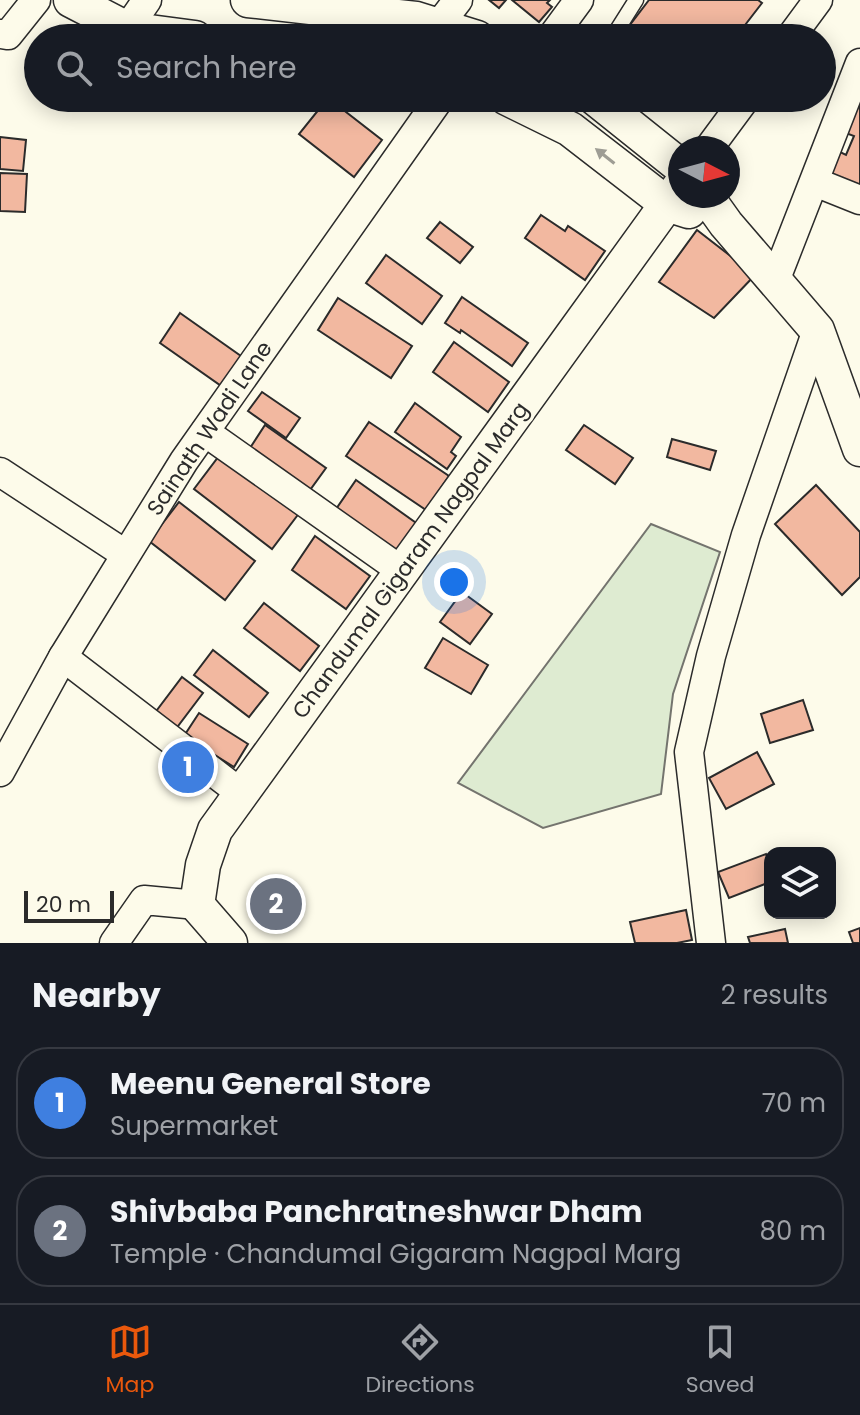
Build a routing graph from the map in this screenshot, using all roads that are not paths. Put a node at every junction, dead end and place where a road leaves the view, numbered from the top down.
1 (36, 0) edge
2 (71, 0) edge
3 (147, 0) edge
4 (248, 0) edge
5 (579, 0) edge
6 (636, 0) edge
7 (818, 0) edge
8 (448, 13) edge
9 (117, 24) edge
10 (130, 24) edge
11 (561, 24) edge
12 (621, 24) edge
13 (800, 24) edge
14 (0, 34) edge
15 (860, 63) edge
16 (430, 112) edge
17 (560, 112) edge
18 (612, 112) edge
19 (736, 112) edge
20 (718, 136) edge
21 (668, 156) edge
22 (815, 182) junction
23 (668, 191) edge
24 (860, 200) edge
25 (668, 203) edge
26 (697, 208) edge
27 (715, 208) edge
28 (726, 224) junction
29 (775, 281) junction
30 (817, 330) junction
31 (205, 432) junction
32 (860, 449) edge
33 (0, 472) edge
34 (125, 554) junction
35 (402, 571) junction
36 (63, 657) junction
37 (0, 772) edge
38 (242, 794) junction
39 (197, 905) junction
40 (114, 943) edge
41 (230, 943) edge
42 (711, 943) edge

1 - 14 street
2 - 9 street
3 - 10 street
4 - 8 street
5 - 11 street
6 - 12 lane
7 - 13 street
15 - 22 street
16 - 31 street, Sainath Wadi Lane
23 -> 17 street
18 - 21 street
19 - 20 street
22 - 24 street
22 - 29 street
25 - 35 street, Chandumal Gigaram Nagpal Marg
26 - 28 street
27 - 28 street
28 - 29 street
29 - 30 street
30 - 32 street
30 - 42 street
31 - 34 street, Sainath Wadi Lane
31 - 35 street
33 - 34 street
34 - 36 street, Sainath Wadi Lane
35 - 38 street, Chandumal Gigaram Nagpal Marg
36 - 37 street, Sainath Wadi Lane
36 - 38 street
38 - 39 street, Chandumal Gigaram Nagpal Marg
39 - 40 street
39 - 41 street

